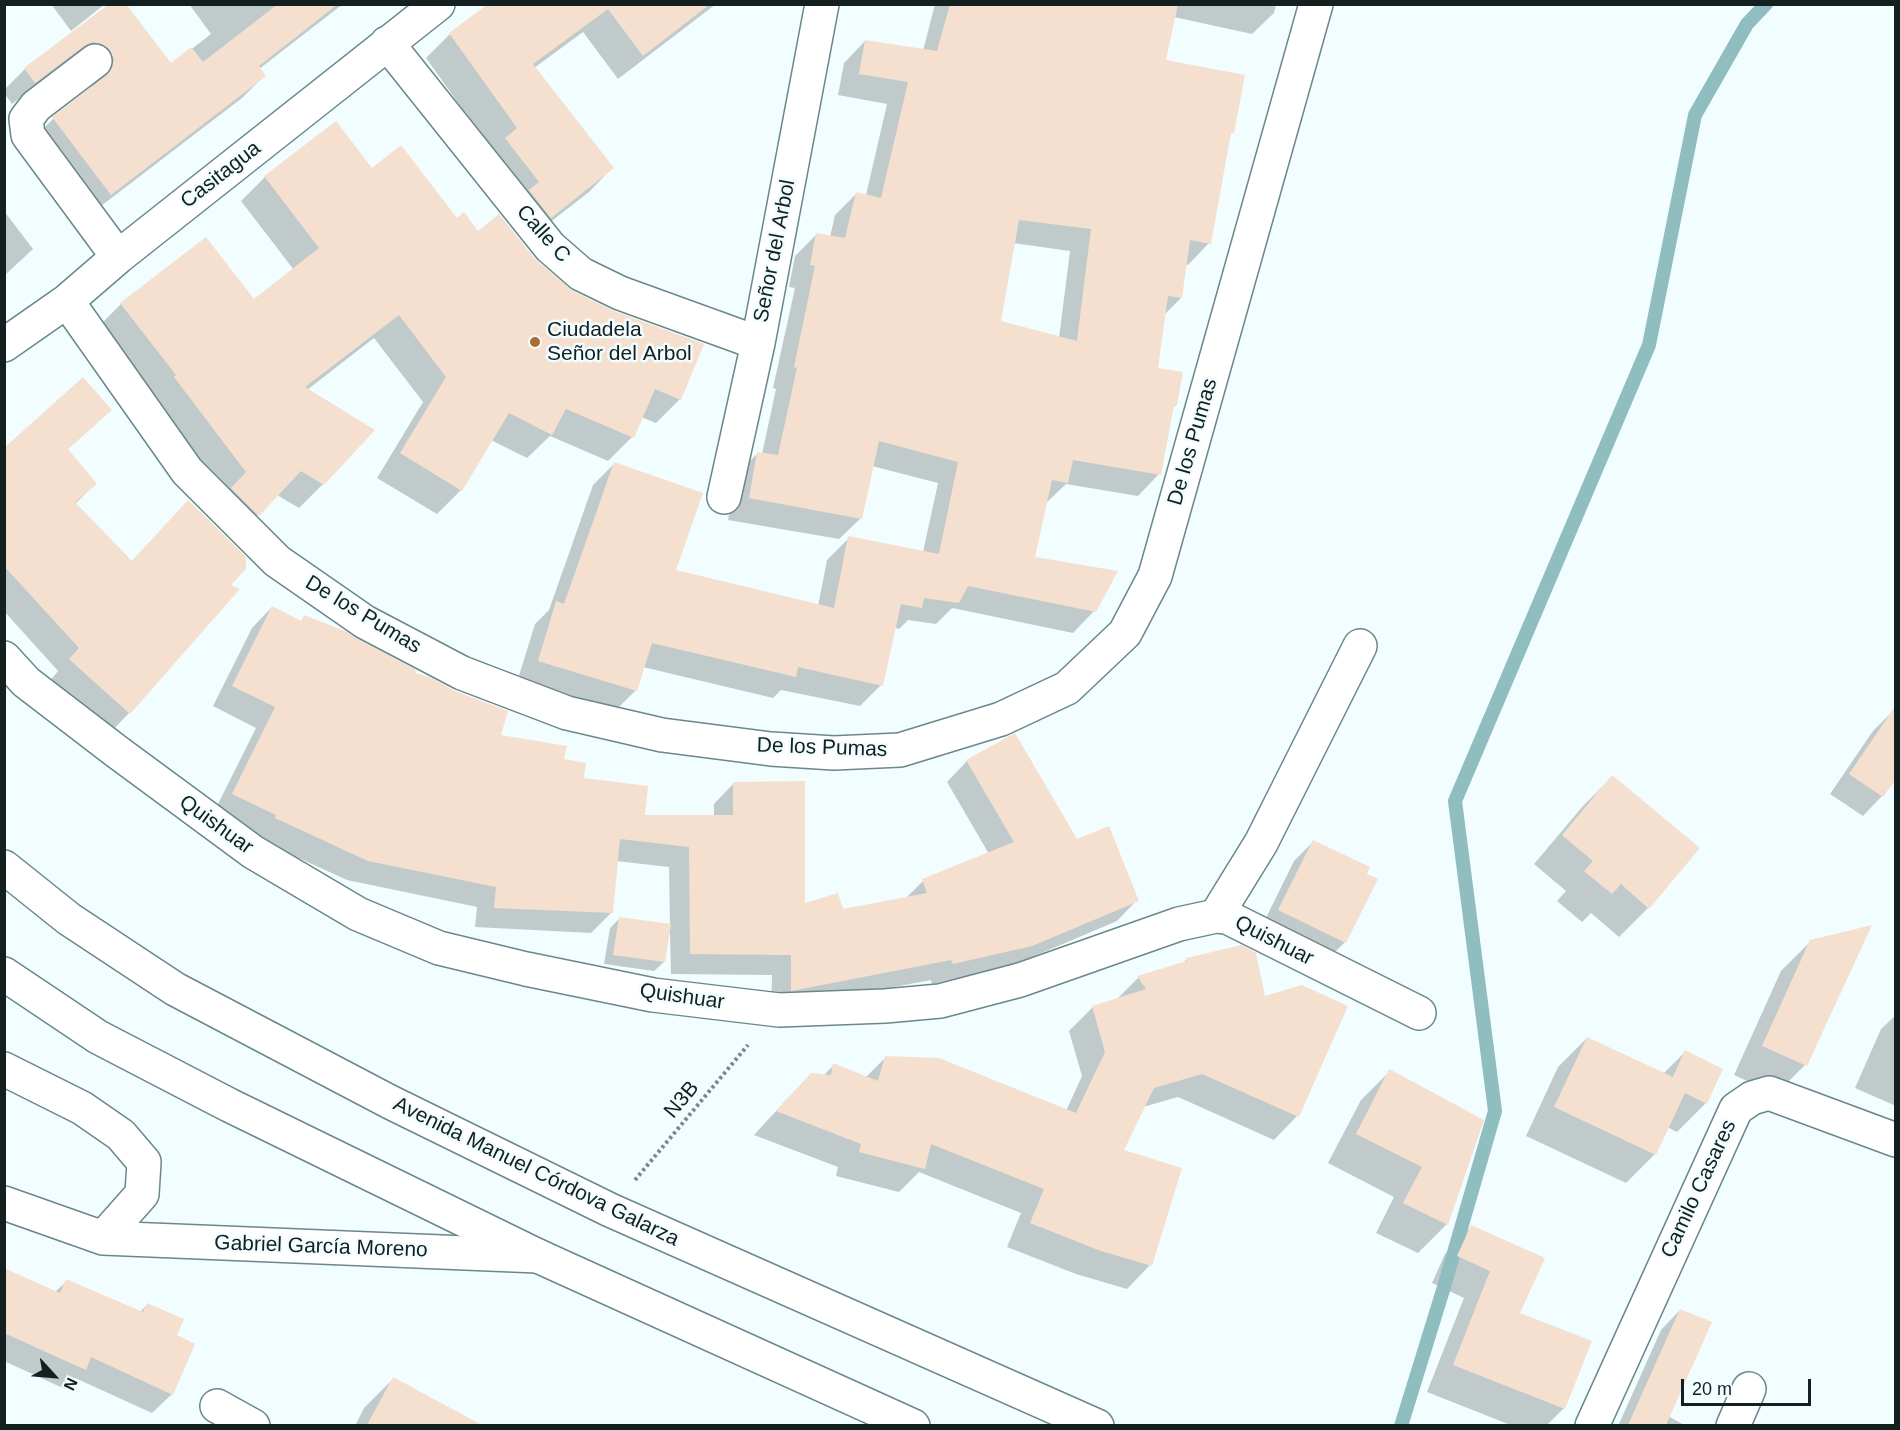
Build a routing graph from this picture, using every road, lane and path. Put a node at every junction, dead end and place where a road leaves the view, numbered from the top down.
1 (438, 4) edge
2 (822, 4) edge
3 (1317, 4) edge
4 (387, 43) junction
5 (95, 61) dead end
6 (118, 257) junction
7 (67, 301) junction
8 (758, 343) junction
9 (4, 345) edge
10 (724, 497) dead end
11 (1360, 646) dead end
12 (4, 658) edge
13 (4, 867) edge
14 (1216, 916) junction
15 (4, 974) edge
16 (779, 1010) junction
17 (1419, 1013) dead end
18 (4, 1068) edge
19 (1896, 1140) edge
20 (4, 1203) edge
21 (610, 1210) junction
22 (103, 1238) junction
23 (538, 1256) junction
24 (1749, 1389) dead end
25 (217, 1406) dead end
26 (253, 1425) edge
27 (913, 1425) edge
28 (1097, 1425) edge
29 (1592, 1425) edge
30 (1733, 1425) edge

1 - 4 street, Casitagua
2 - 8 street, Señor del Arbol
3 - 7 street, De los Pumas
4 - 6 street, Casitagua
4 - 8 street, Calle C
5 - 6 street
6 - 7 street, Casitagua
7 - 9 street, Casitagua
8 - 10 street, Señor del Arbol
11 - 14 street
12 - 16 street, Quishuar
13 - 21 street, Avenida Manuel Córdova Galarza
14 - 16 street, Quishuar
14 - 17 street, Quishuar
15 - 23 street
16 - 21 path, N3B
18 - 22 street
19 - 29 street, Camilo Casares
20 - 22 street, Gabriel García Moreno
21 - 28 street, Avenida Manuel Córdova Galarza
22 - 23 street, Gabriel García Moreno
23 - 27 street
24 - 30 street
25 - 26 street

